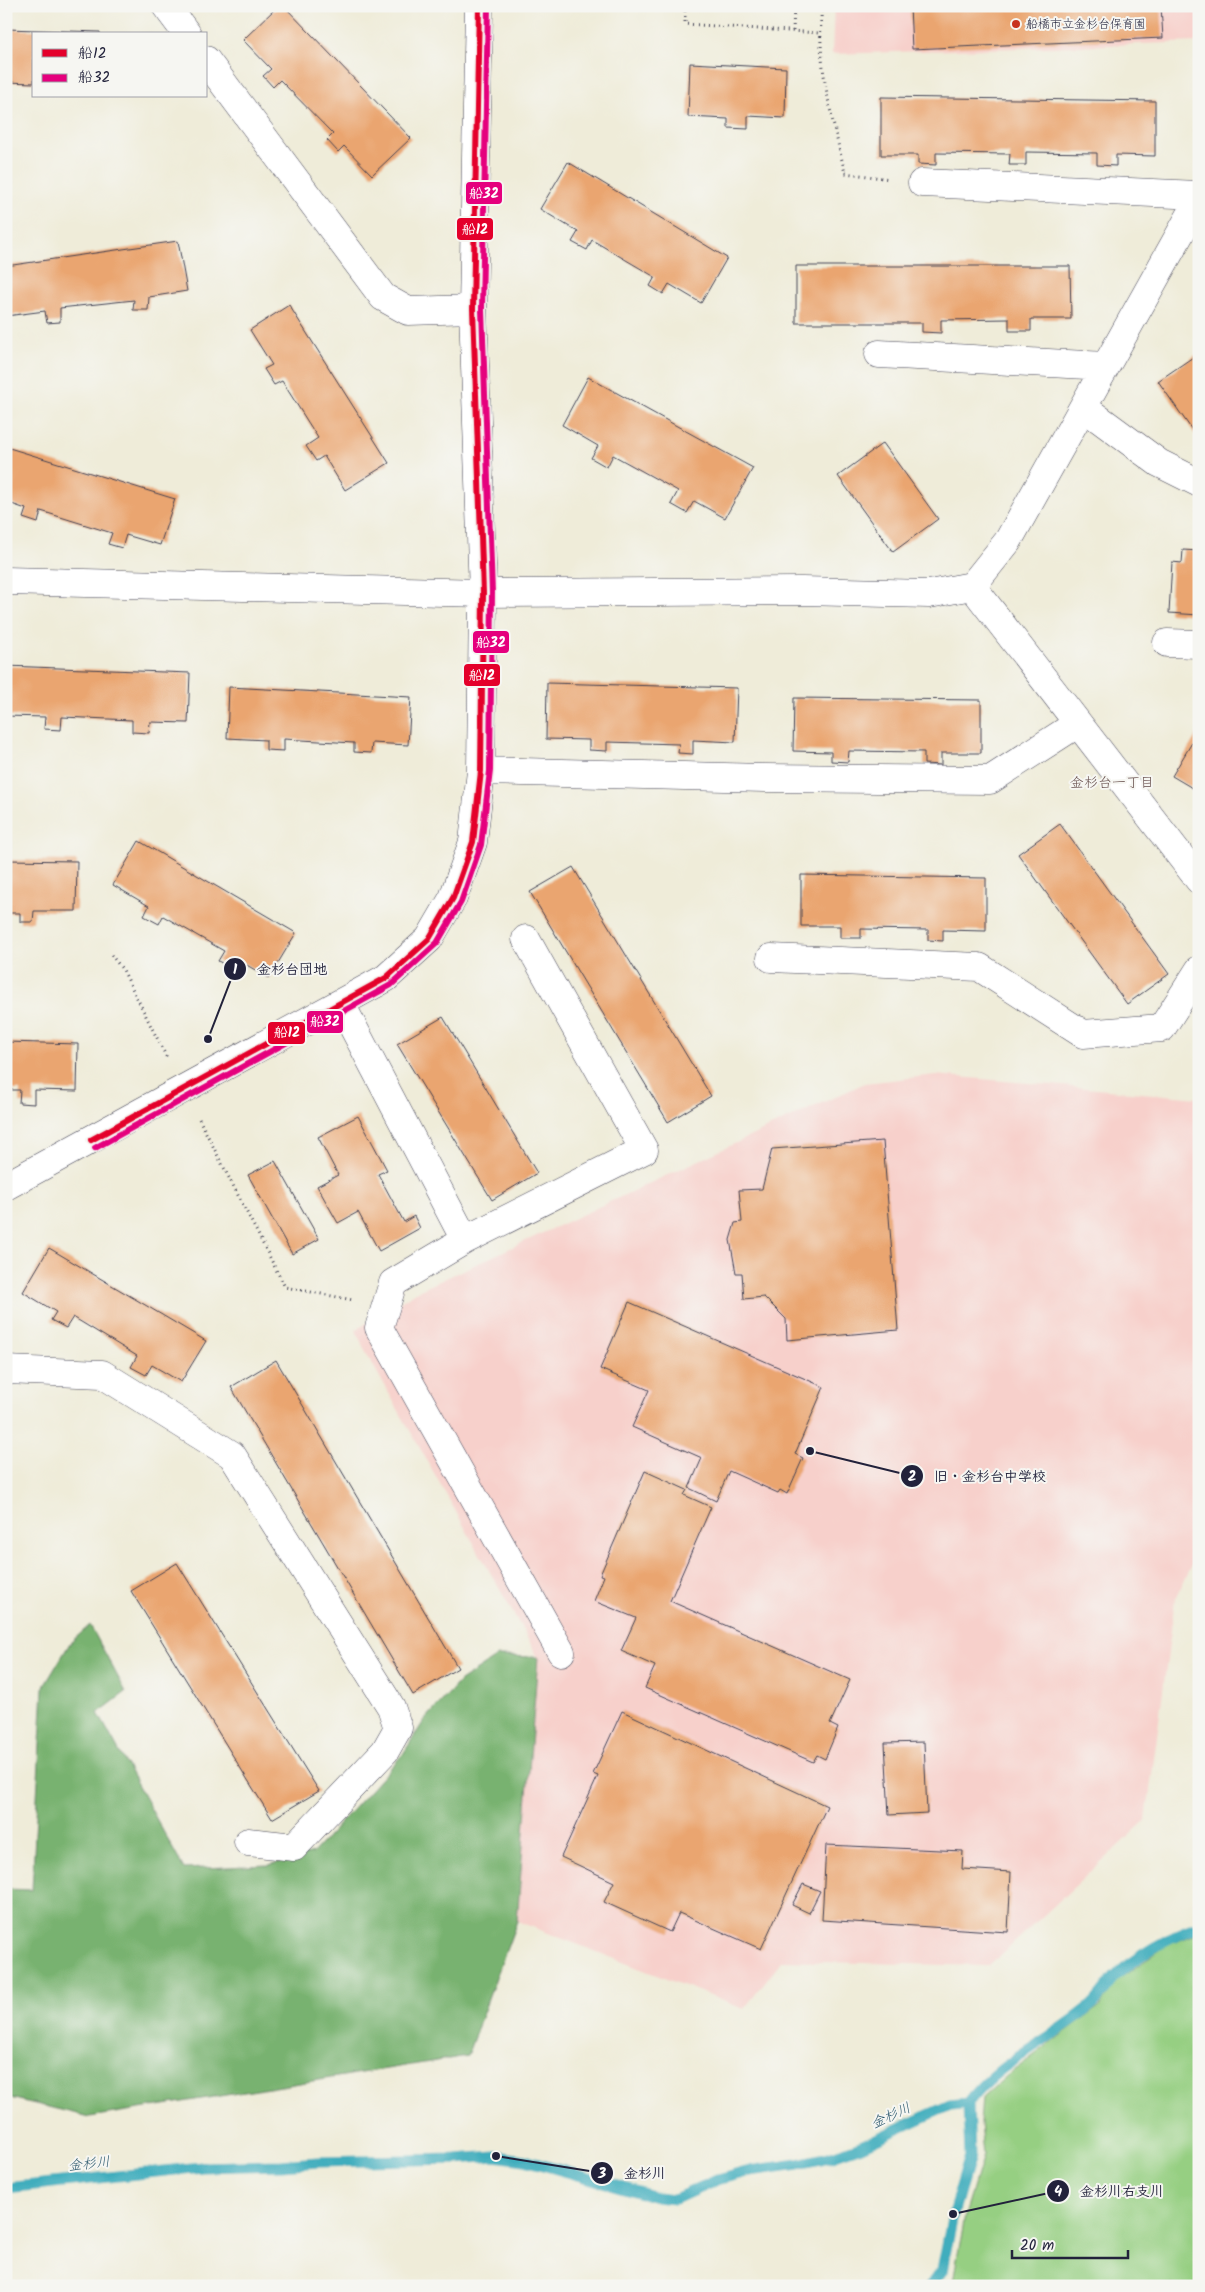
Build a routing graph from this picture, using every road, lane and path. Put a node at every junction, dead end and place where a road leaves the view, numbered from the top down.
1 (166, 6) edge
2 (480, 6) edge
3 (685, 6) edge
4 (794, 6) edge
5 (822, 6) edge
6 (793, 31) junction
7 (186, 32) edge
8 (819, 33) junction
9 (208, 63) edge
10 (922, 183) joint
11 (1199, 194) edge
12 (1199, 200) edge
13 (473, 309) junction
14 (879, 354) dead end
15 (1106, 366) junction
16 (1083, 407) junction
17 (1199, 483) edge
18 (6, 581) edge
19 (972, 586) junction
20 (483, 593) junction
21 (1167, 643) dead end
22 (1199, 644) edge
23 (1077, 724) junction
24 (481, 771) junction
25 (1199, 880) edge
26 (526, 939) dead end
27 (111, 955) dead end
28 (771, 958) dead end
29 (1199, 970) edge
30 (341, 1004) junction
31 (172, 1067) dead end
32 (195, 1111) dead end
33 (6, 1186) edge
34 (465, 1240) junction
35 (386, 1306) junction
36 (6, 1370) edge
37 (561, 1652) dead end
38 (248, 1842) dead end

1 - 7 street
2 - 13 street
3 - 6 path
4 - 6 path
5 - 8 path
6 - 8 path
8 - 10 path
9 - 13 street
10 - 11 street
12 - 15 street
13 - 20 street
14 - 15 street
15 - 16 street
16 - 17 street
16 - 19 street
18 - 20 street
19 - 20 street
19 - 23 street
20 - 24 street
21 - 22 street
23 - 24 street
23 - 25 street
24 - 30 street
26 - 34 street
27 - 31 path
28 - 29 street
30 - 33 street
30 - 34 street
32 - 35 path
34 - 35 street
35 - 37 street
36 - 38 street

